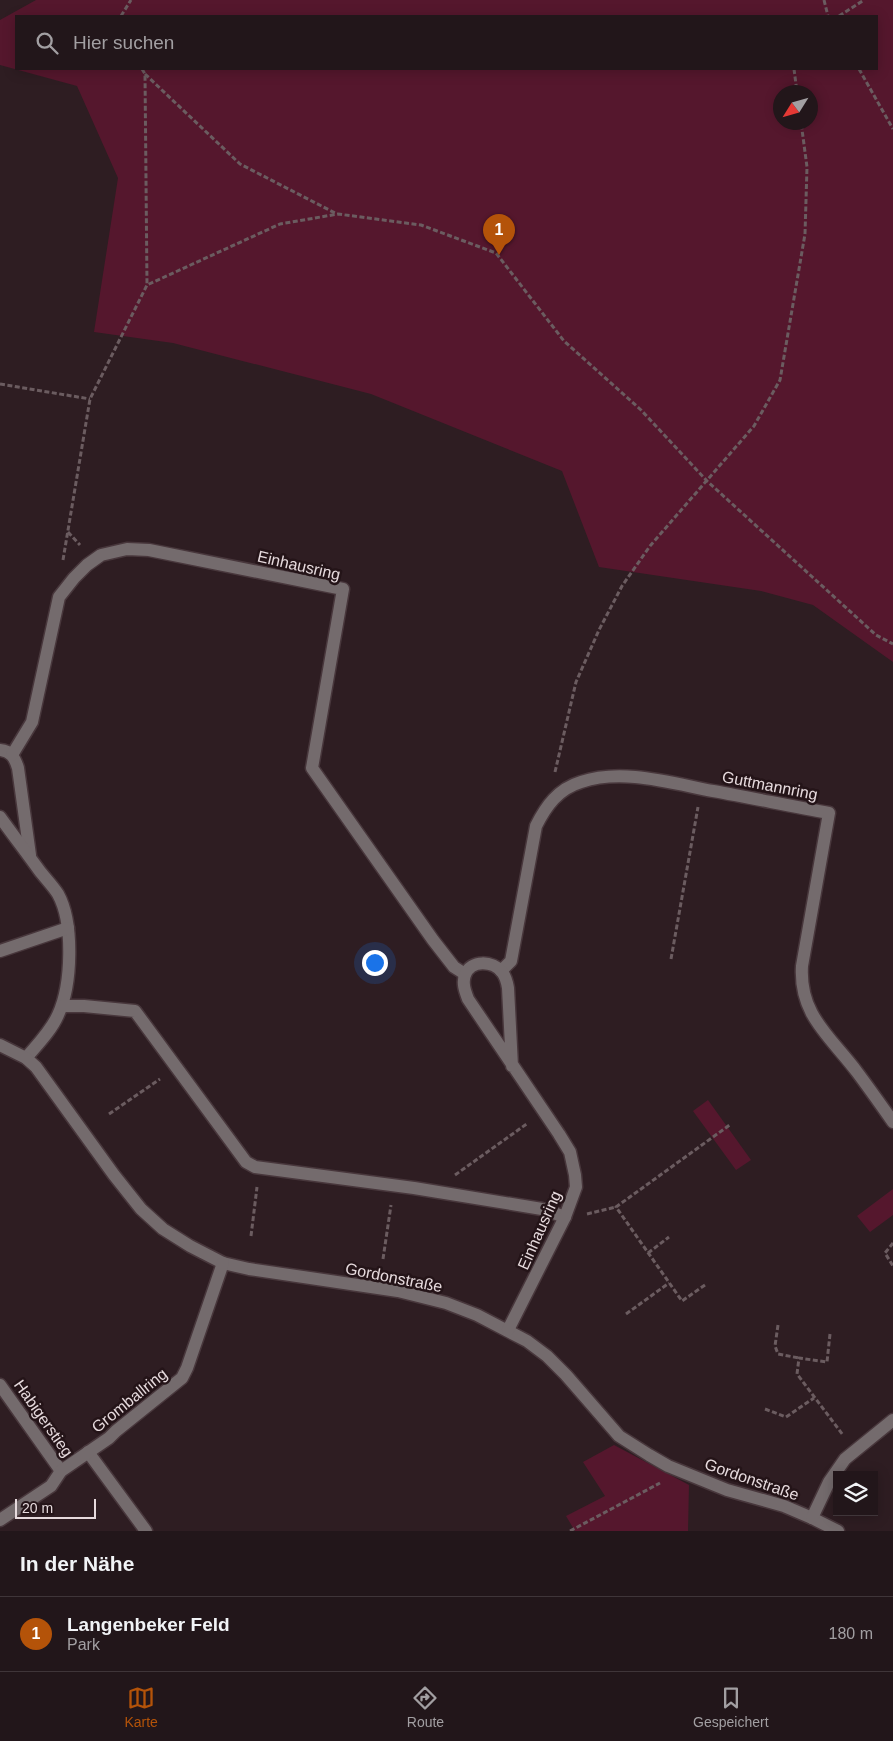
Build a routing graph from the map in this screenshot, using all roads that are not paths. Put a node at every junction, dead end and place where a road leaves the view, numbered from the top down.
1 (6, 752) edge
2 (0, 817) edge
3 (30, 857) junction
4 (68, 928) junction
5 (0, 951) edge
6 (501, 971) junction
7 (465, 974) junction
8 (62, 1006) junction
9 (0, 1045) edge
10 (26, 1058) junction
11 (512, 1066) junction
12 (893, 1122) edge
13 (565, 1217) junction
14 (223, 1263) junction
15 (508, 1330) junction
16 (0, 1385) edge
17 (893, 1420) edge
18 (88, 1452) junction
19 (61, 1471) junction
20 (812, 1518) junction
21 (0, 1520) edge
22 (146, 1531) edge
23 (838, 1531) edge

1 - 3 street
1 - 7 street, Einhausring
2 - 3 street
3 - 4 street
4 - 5 street
4 - 8 street
6 - 7 street
6 - 11 street
6 - 12 street, Guttmannring
7 - 11 street, Einhausring
8 - 10 street
8 - 13 street
9 - 10 street, Gordonstraße
10 - 14 street, Gordonstraße
11 - 13 street, Einhausring
13 - 15 street, Einhausring
14 - 15 street, Gordonstraße
14 - 18 street, Gromballring
15 - 20 street, Gordonstraße
16 - 19 street, Habigerstieg
17 - 20 street
18 - 19 street, Gromballring
18 - 22 street
19 - 21 street, Gromballring
20 - 23 street, Gordonstraße

